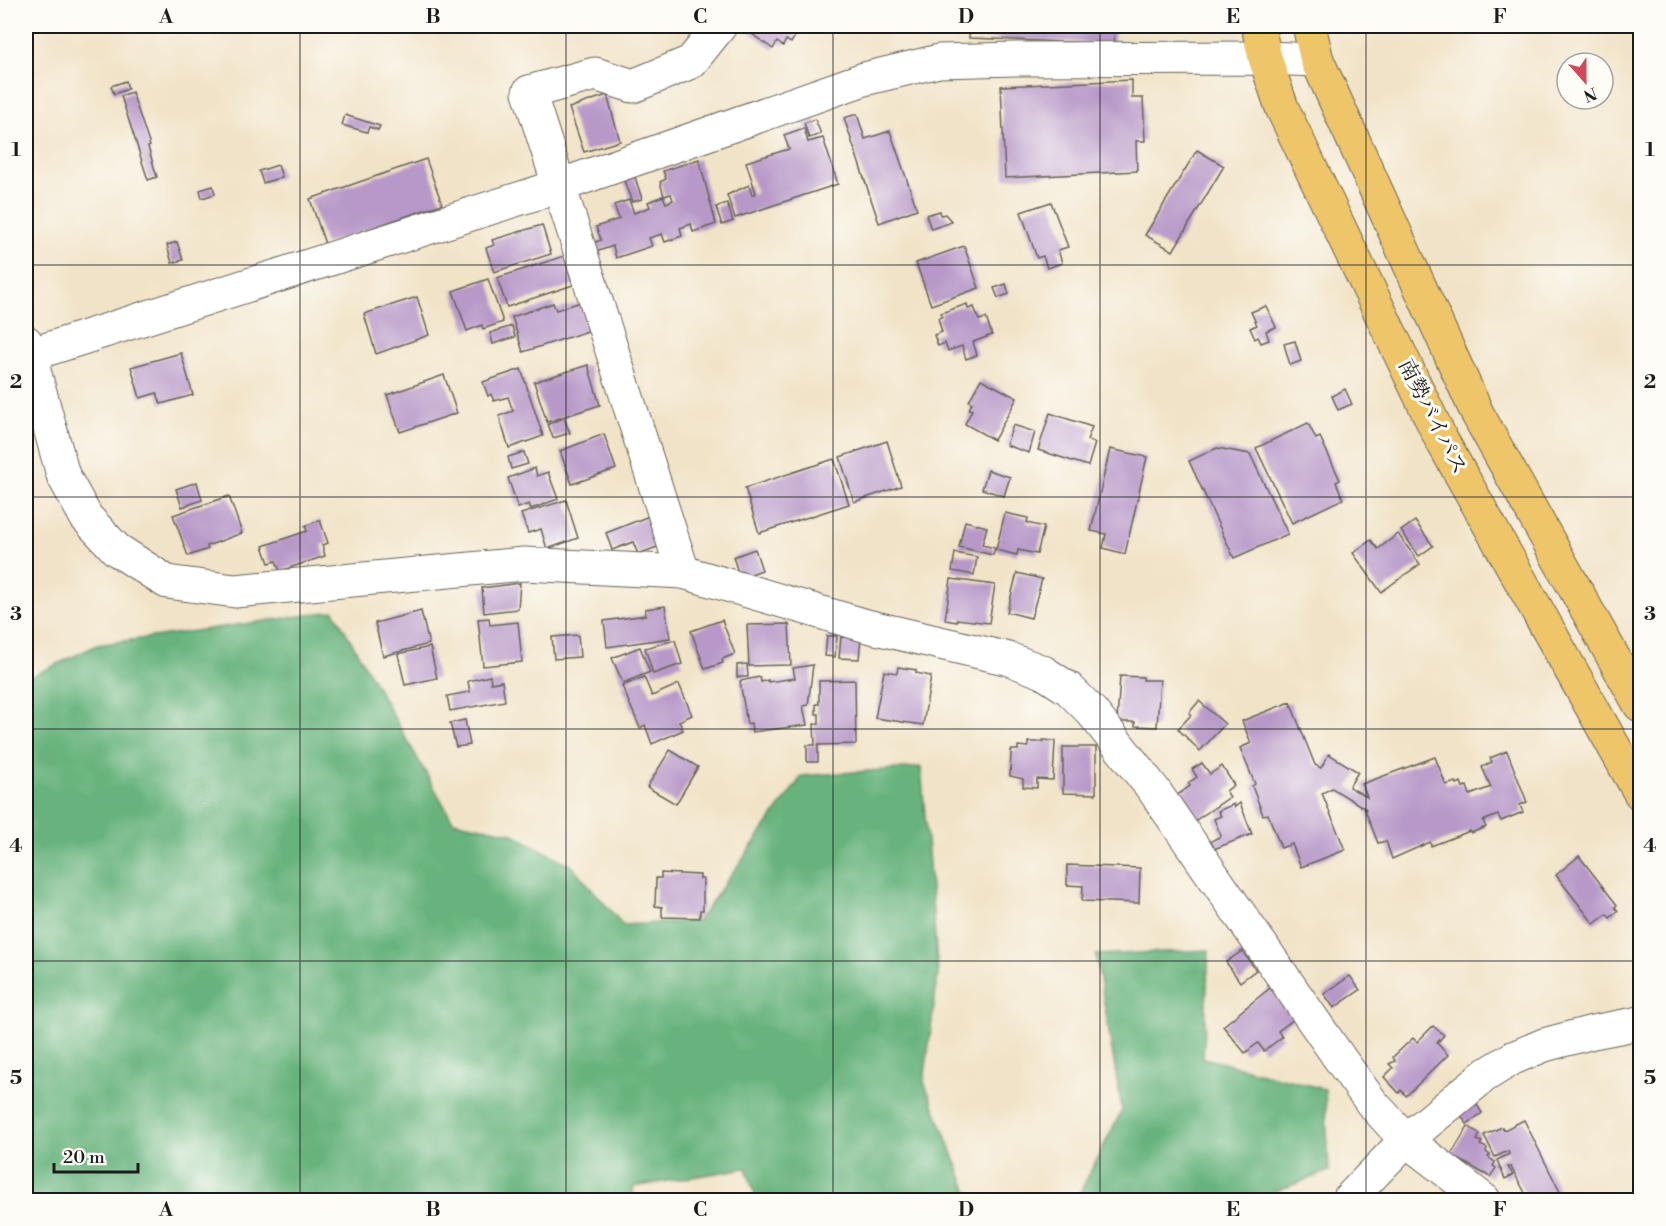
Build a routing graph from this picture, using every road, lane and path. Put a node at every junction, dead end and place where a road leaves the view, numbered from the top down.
1 (720, 26) edge
2 (1258, 26) edge
3 (1309, 26) edge
4 (1265, 58) junction
5 (1317, 60) junction
6 (559, 186) junction
7 (27, 351) edge
8 (683, 572) junction
9 (1641, 705) edge
10 (1641, 794) edge
11 (1641, 1023) edge
12 (1406, 1140) junction
13 (1348, 1200) edge
14 (1484, 1200) edge

1 - 6 street
2 - 4 highway, 南勢バイパス
3 - 5 highway, 南勢バイパス
4 - 5 street
4 - 6 street
4 - 10 highway, 南勢バイパス
5 - 9 highway, 南勢バイパス
6 - 7 street
6 - 8 street
7 - 8 street
8 - 12 street
11 - 12 street
12 - 13 street
12 - 14 street

